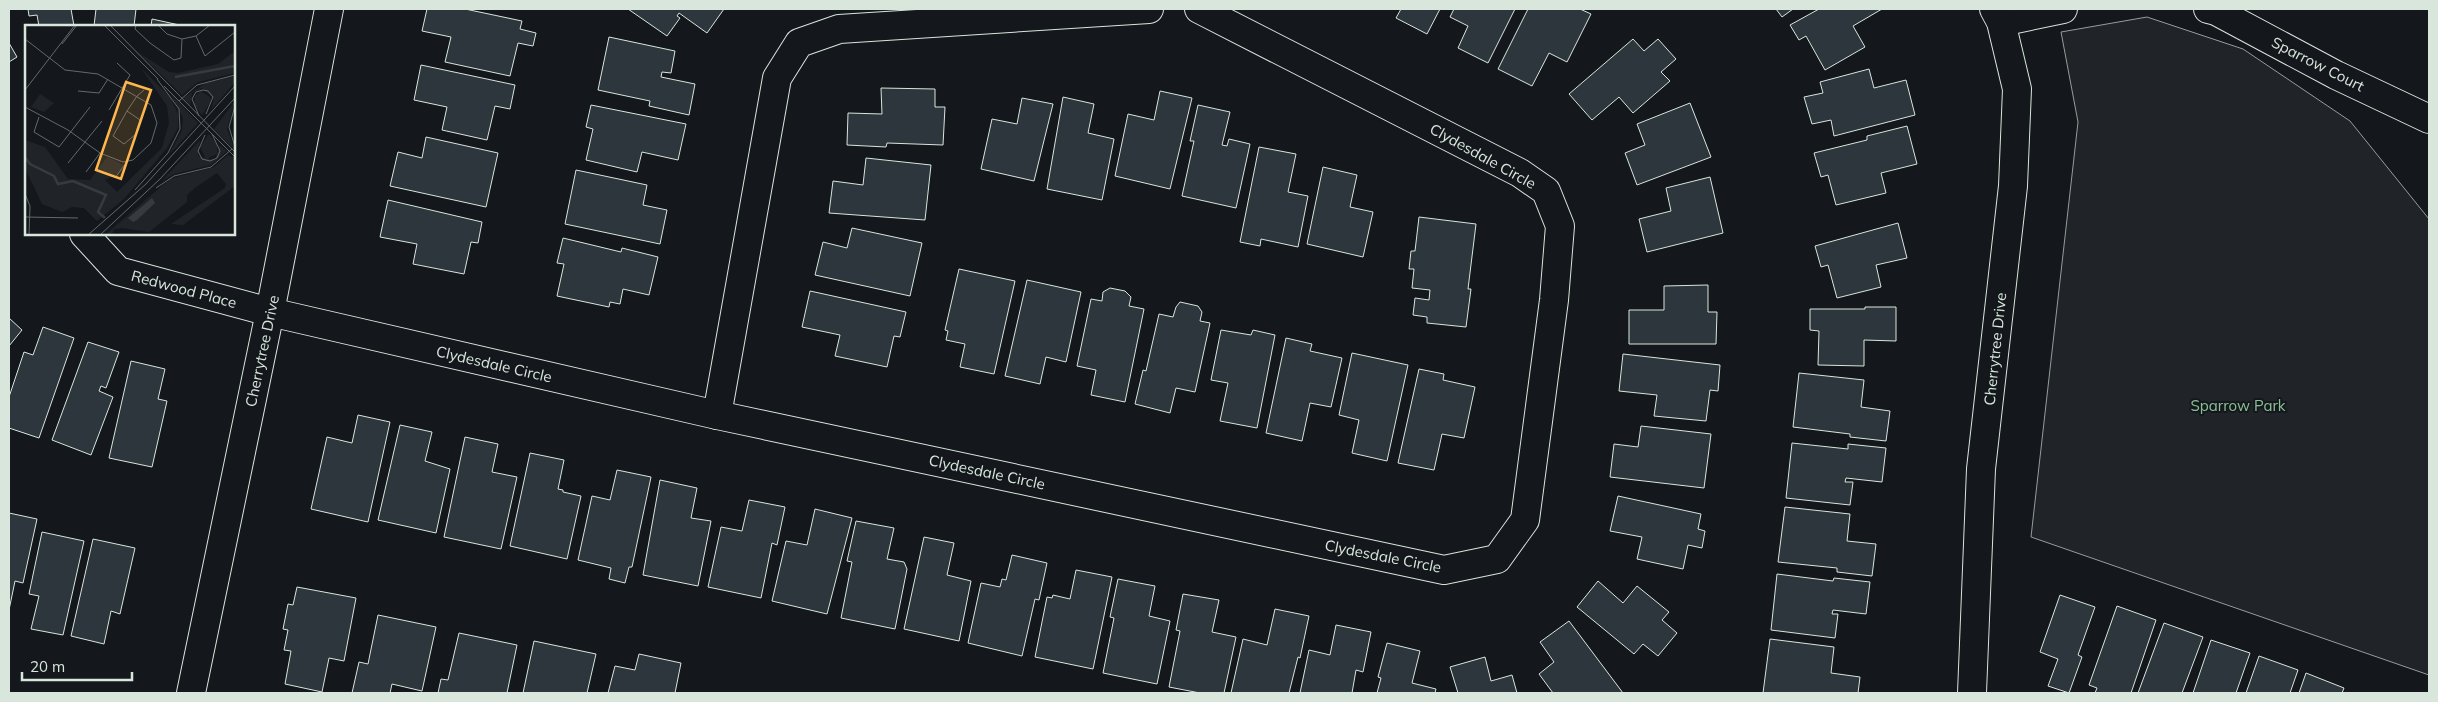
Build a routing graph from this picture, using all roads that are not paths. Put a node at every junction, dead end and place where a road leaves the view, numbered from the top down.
1 (329, 9) edge
2 (1149, 9) edge
3 (1199, 9) edge
4 (2063, 9) edge
5 (2208, 9) edge
6 (1998, 15) edge
7 (2429, 119) edge
8 (85, 235) edge
9 (270, 312) junction
10 (717, 415) junction
11 (191, 693) edge
12 (1972, 693) edge

1 - 9 street, Cherrytree Drive
2 - 10 street
3 - 10 street, Clydesdale Circle
4 - 6 street
5 - 7 street, Sparrow Court
6 - 12 street, Cherrytree Drive
8 - 9 street, Redwood Place
9 - 10 street, Clydesdale Circle
9 - 11 street, Cherrytree Drive

